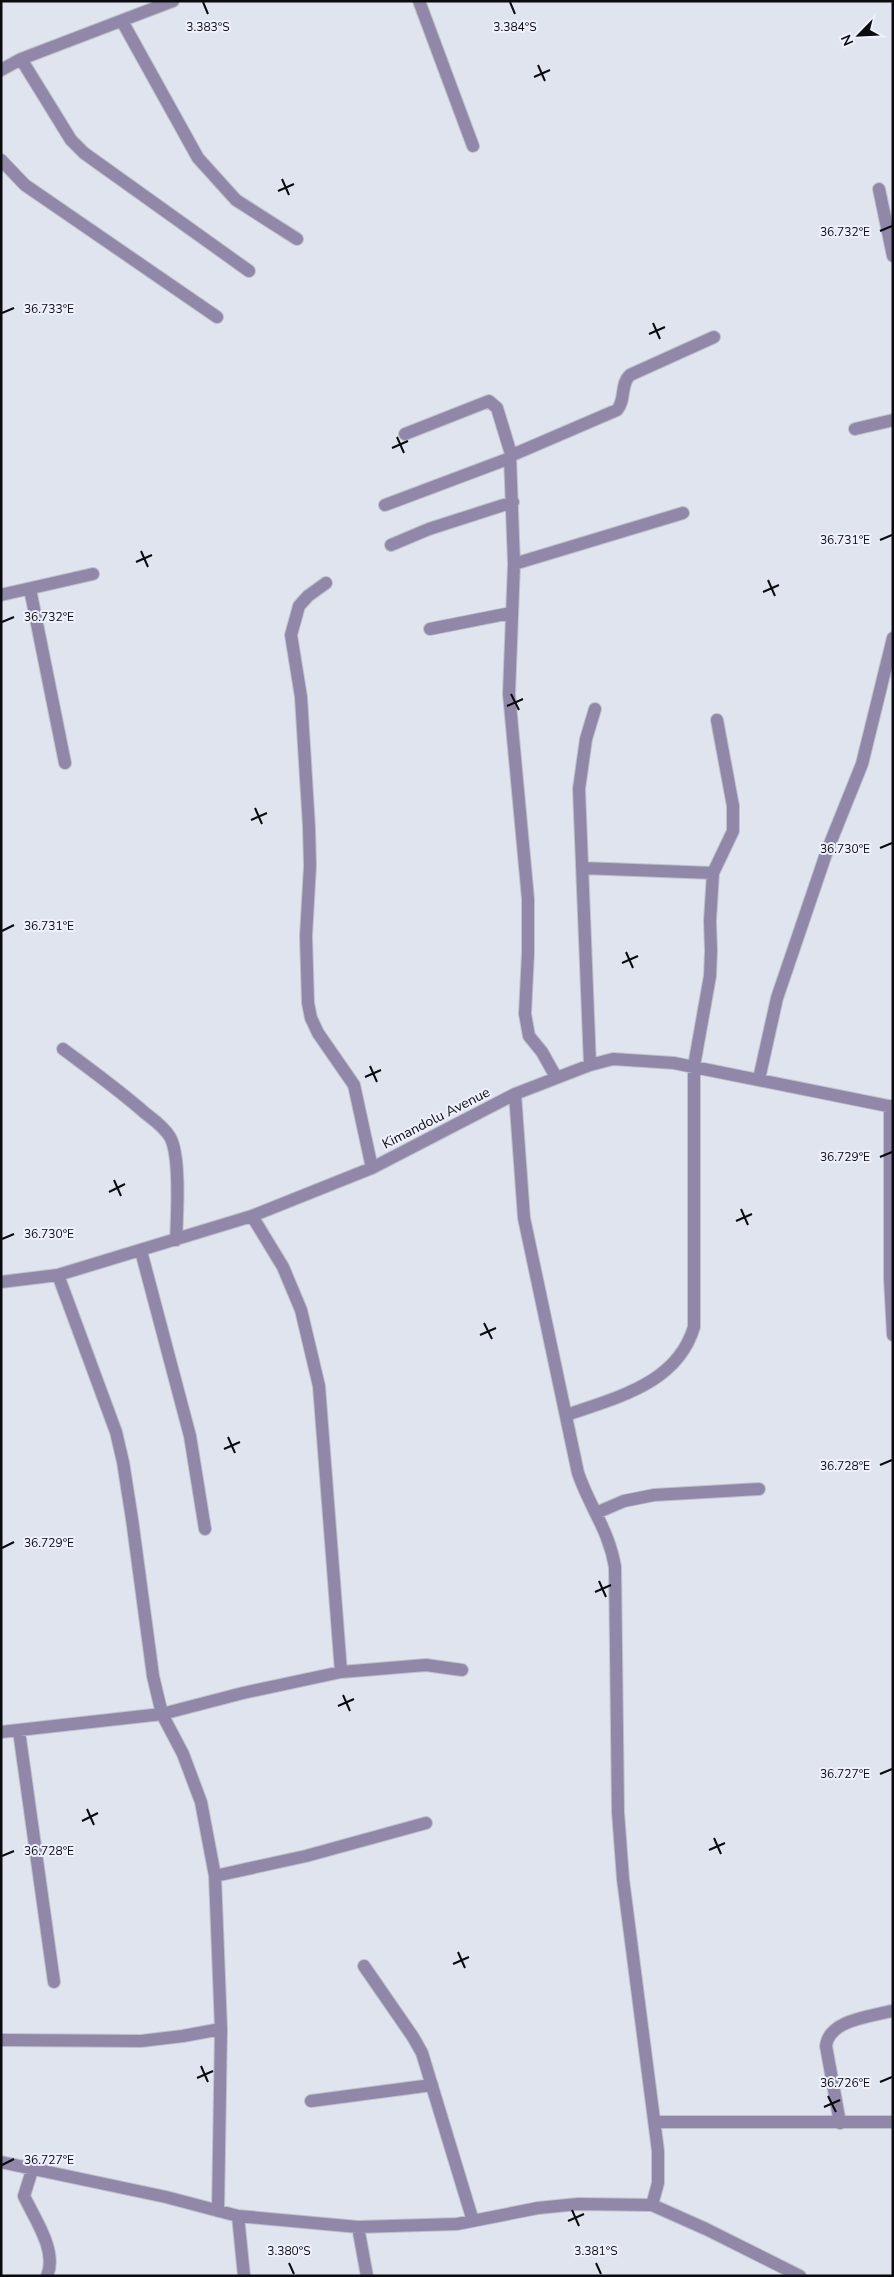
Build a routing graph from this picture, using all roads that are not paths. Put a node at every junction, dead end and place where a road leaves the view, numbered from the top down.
1 (174, 1) edge
2 (418, 1) edge
3 (122, 21) junction
4 (21, 59) junction
5 (1, 70) edge
6 (473, 146) dead end
7 (1, 160) edge
8 (879, 189) dead end
9 (297, 239) dead end
10 (893, 256) edge
11 (249, 271) dead end
12 (218, 317) dead end
13 (714, 336) dead end
14 (893, 420) edge
15 (855, 429) dead end
16 (405, 434) dead end
17 (511, 456) junction
18 (513, 502) junction
19 (385, 505) dead end
20 (684, 513) dead end
21 (391, 545) dead end
22 (514, 564) junction
23 (93, 574) dead end
24 (326, 583) dead end
25 (30, 589) junction
26 (1, 595) edge
27 (511, 613) junction
28 (430, 629) dead end
29 (893, 638) edge
30 (595, 708) dead end
31 (717, 720) dead end
32 (64, 764) dead end
33 (582, 868) junction
34 (713, 873) junction
35 (63, 1049) dead end
36 (590, 1065) junction
37 (694, 1066) junction
38 (556, 1077) junction
39 (759, 1078) junction
40 (515, 1094) junction
41 (891, 1106) edge
42 (372, 1168) junction
43 (252, 1216) junction
44 (176, 1240) junction
45 (141, 1251) junction
46 (58, 1275) junction
47 (1, 1282) edge
48 (893, 1335) edge
49 (567, 1415) junction
50 (759, 1488) dead end
51 (596, 1513) junction
52 (205, 1529) dead end
53 (462, 1670) dead end
54 (341, 1672) junction
55 (162, 1714) junction
56 (19, 1731) junction
57 (1, 1732) edge
58 (426, 1823) dead end
59 (215, 1876) junction
60 (364, 1966) dead end
61 (54, 1982) dead end
62 (891, 2011) dead end
63 (221, 2028) junction
64 (1, 2040) edge
65 (432, 2085) junction
66 (311, 2101) dead end
67 (655, 2122) junction
68 (893, 2122) edge
69 (840, 2123) junction
70 (1, 2162) edge
71 (32, 2167) junction
72 (652, 2205) junction
73 (218, 2211) junction
74 (238, 2216) junction
75 (473, 2221) junction
76 (358, 2227) junction
77 (48, 2276) edge
78 (244, 2276) edge
79 (367, 2276) edge
80 (800, 2276) edge

1 - 3 street
2 - 6 street
3 - 4 street
3 - 9 street
4 - 5 street
4 - 11 street
7 - 12 street
8 - 10 street
13 - 17 street
14 - 15 street
16 - 17 street
17 - 18 street
17 - 19 street
18 - 21 street
18 - 22 street
20 - 22 street
22 - 27 street
23 - 25 street
24 - 42 street
25 - 26 street
25 - 32 street
27 - 28 street
27 - 38 street
29 - 39 street
30 - 33 street
31 - 34 street
33 - 34 street
33 - 36 street
34 - 37 street
35 - 44 street
36 - 37 street, Kimandolu Avenue
36 - 38 street, Kimandolu Avenue
37 - 39 street, Kimandolu Avenue
37 - 49 street
38 - 40 street, Kimandolu Avenue
39 - 41 street, Kimandolu Avenue
40 - 42 street, Kimandolu Avenue
40 - 49 street
41 - 48 street
42 - 43 street, Kimandolu Avenue
43 - 44 street, Kimandolu Avenue
43 - 54 street
44 - 45 street, Kimandolu Avenue
45 - 46 street, Kimandolu Avenue
45 - 52 street
46 - 47 street, Kimandolu Avenue
46 - 55 street
49 - 51 street
50 - 51 street
51 - 67 street
53 - 54 street
54 - 55 street
55 - 56 street
55 - 59 street
56 - 57 street
56 - 61 street
58 - 59 street
59 - 63 street
60 - 65 street
62 - 69 street
63 - 64 street
63 - 73 street
65 - 66 street
65 - 75 street
67 - 69 street
67 - 72 street
68 - 69 street
70 - 71 street
71 - 73 street
71 - 77 street
72 - 75 street
72 - 80 street
73 - 74 street
74 - 76 street
74 - 78 street
75 - 76 street
76 - 79 street

